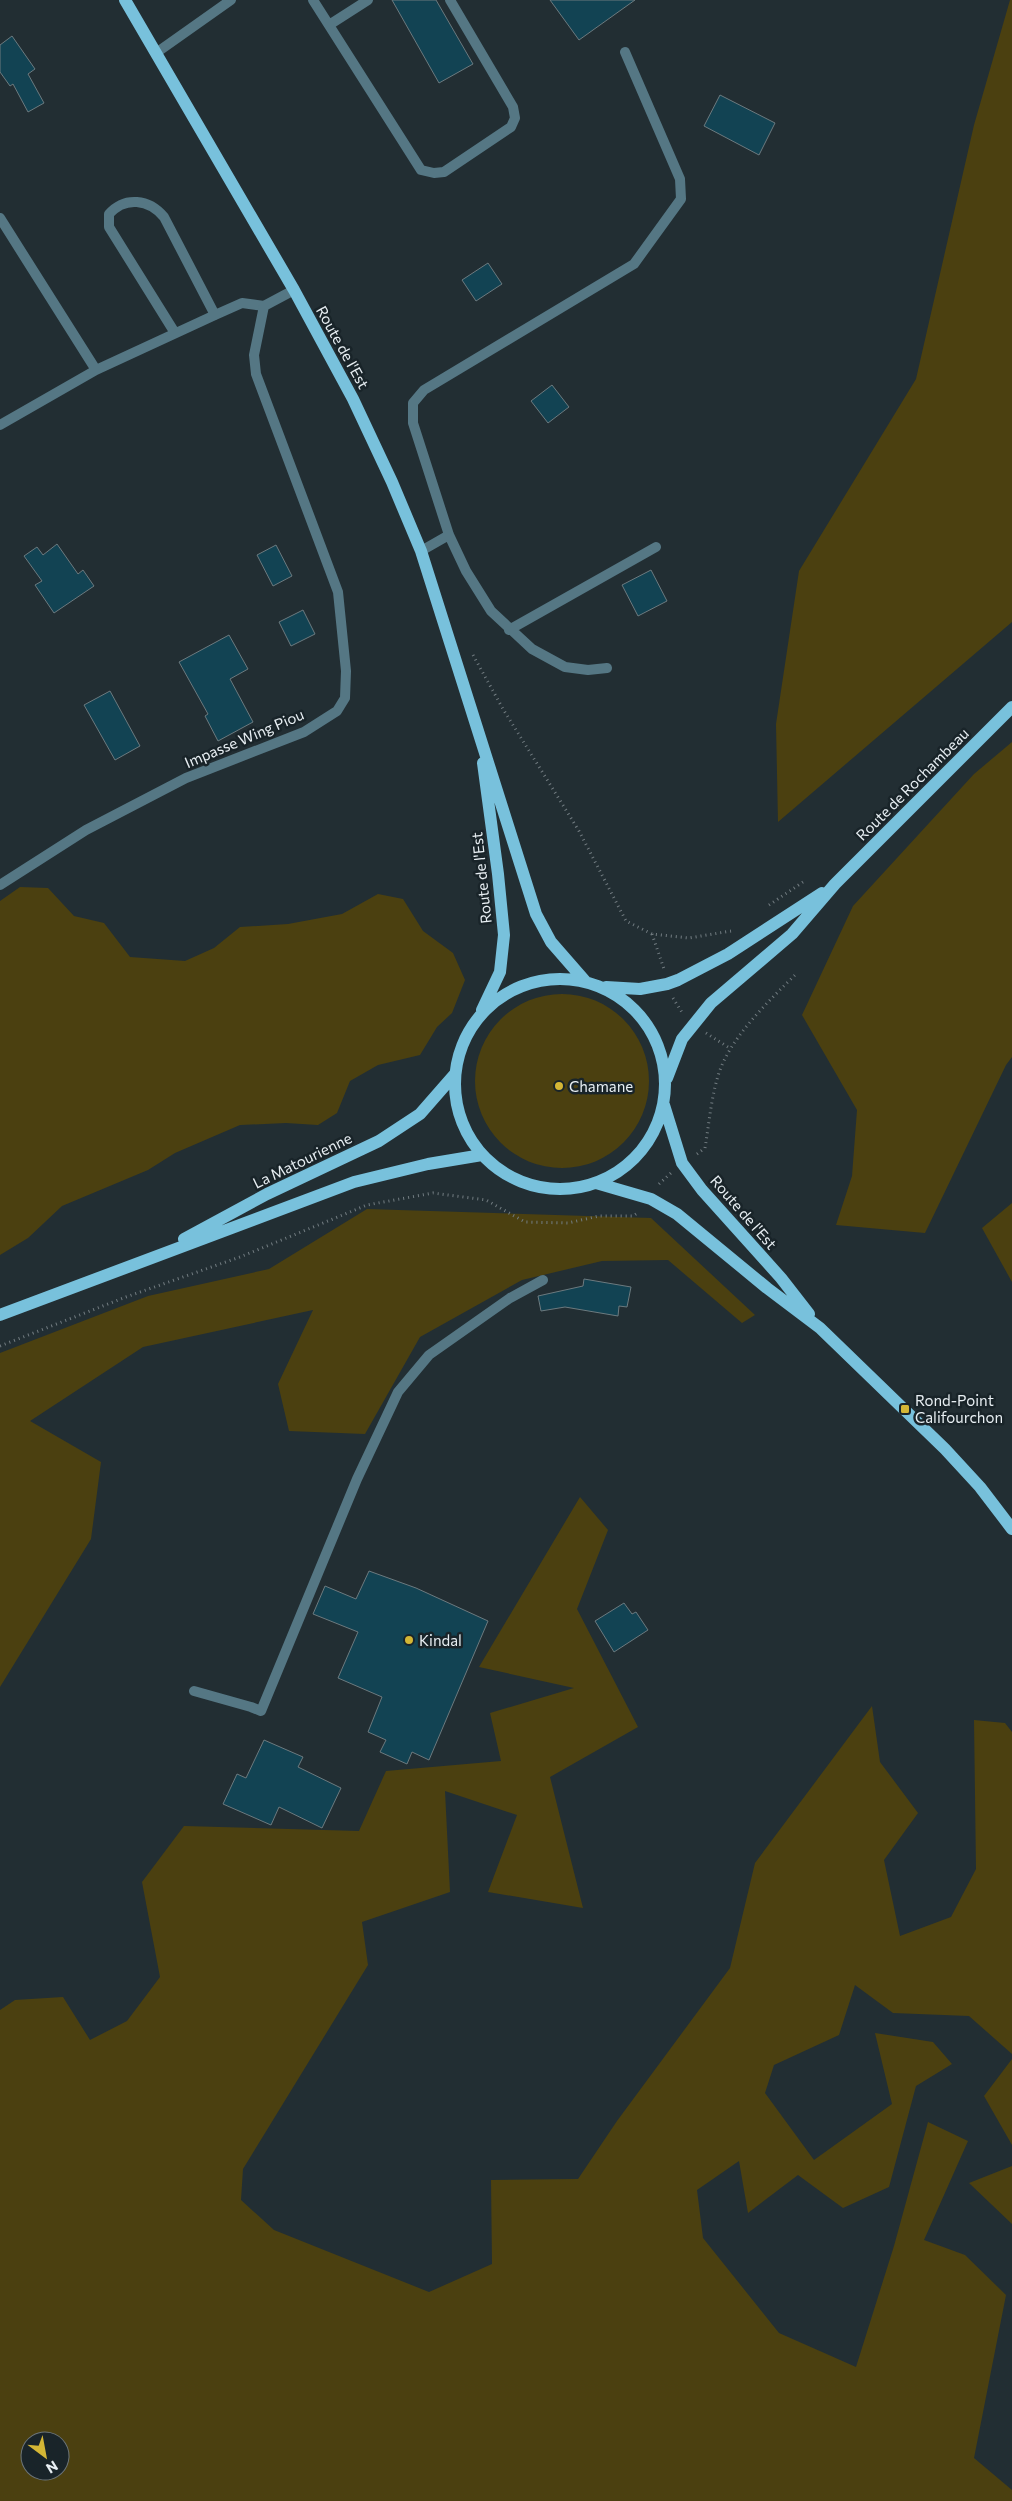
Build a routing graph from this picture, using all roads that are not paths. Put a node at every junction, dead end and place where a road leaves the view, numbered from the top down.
1 (125, 0) edge
2 (231, 0) edge
3 (313, 0) edge
4 (368, 0) edge
5 (450, 0) edge
6 (329, 25) junction
7 (625, 52) dead end
8 (156, 53) junction
9 (0, 218) edge
10 (294, 290) junction
11 (264, 306) junction
12 (215, 315) junction
13 (175, 334) junction
14 (96, 370) junction
15 (0, 425) edge
16 (448, 536) junction
17 (656, 547) dead end
18 (421, 551) junction
19 (509, 630) junction
20 (607, 668) dead end
21 (1012, 707) edge
22 (479, 733) junction
23 (835, 884) junction
24 (0, 885) edge
25 (585, 980) junction
26 (604, 987) junction
27 (479, 1016) junction
28 (455, 1074) junction
29 (666, 1078) junction
30 (664, 1105) junction
31 (482, 1155) junction
32 (596, 1183) junction
33 (148, 1258) junction
34 (543, 1280) dead end
35 (0, 1315) edge
36 (820, 1328) junction
37 (1012, 1530) edge
38 (194, 1691) dead end

1 - 8 main road, Route de l'Est
2 - 8 street
3 - 6 street
4 - 6 street
5 - 6 street
7 - 16 street
8 - 10 main road, Route de l'Est
9 - 14 street
10 - 11 street
10 - 18 main road, Route de l'Est
11 - 12 street
11 - 24 street, Impasse Wing Piou
12 - 13 street
12 - 13 street
13 - 14 street
14 - 15 street
16 - 18 street
16 - 19 street
17 - 19 street
18 - 22 main road, Route de l'Est
19 - 20 street
21 - 23 main road, Route de Rochambeau
22 - 25 main road, Route de l'Est
22 - 27 main road, Route de l'Est
23 - 26 main road, Route de Rochambeau
23 - 29 main road, Route de Rochambeau
25 - 26 main road
25 - 27 main road
26 - 29 main road
27 - 28 main road
28 - 31 main road
28 - 33 main road, La Matourienne
29 - 30 main road
30 - 32 main road
30 - 36 main road, Route de l'Est
31 - 32 main road
31 - 33 main road, La Matourienne
32 - 36 main road, Route de l'Est
33 - 35 main road, La Matourienne
34 - 38 street
36 - 37 main road, Route de l'Est

